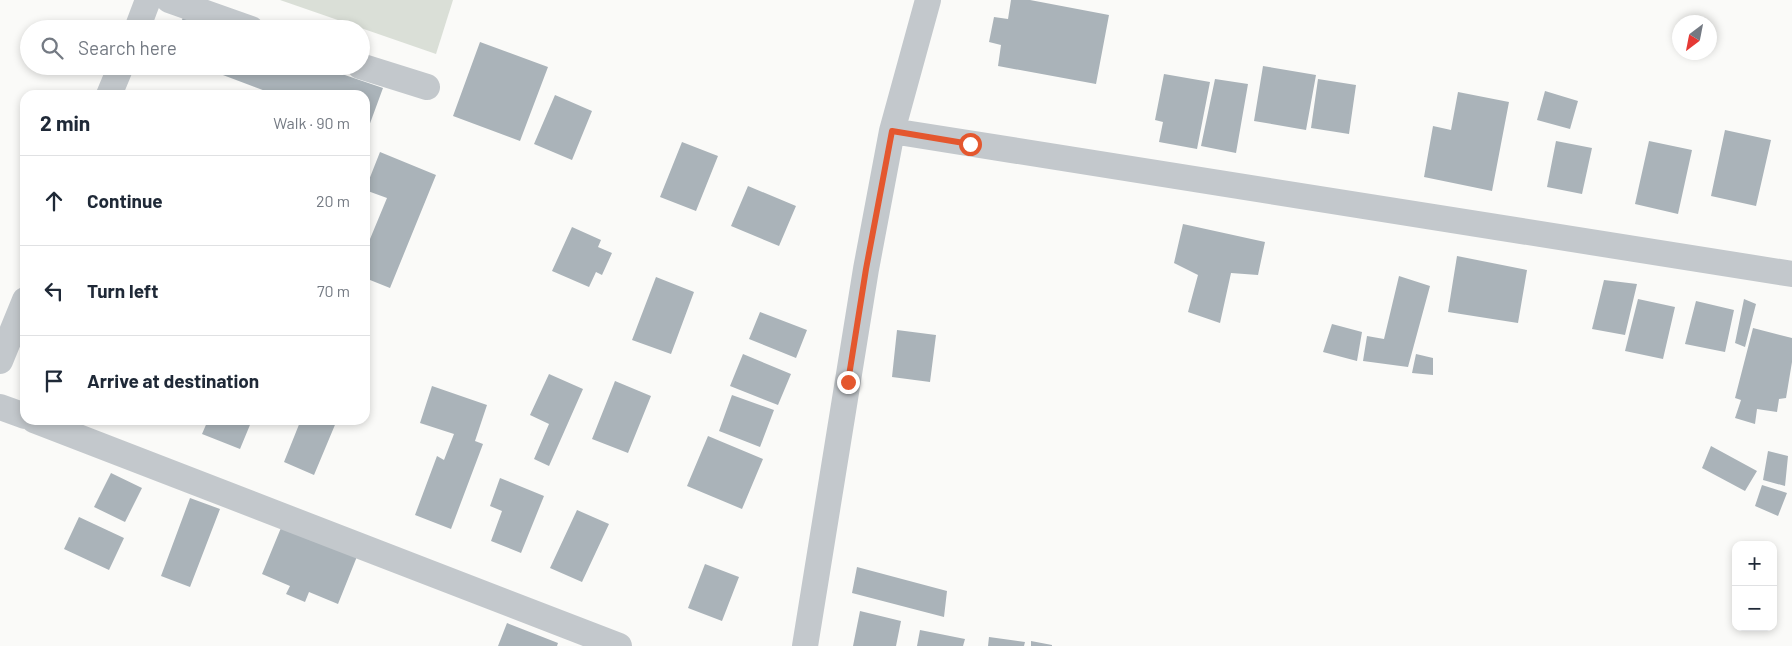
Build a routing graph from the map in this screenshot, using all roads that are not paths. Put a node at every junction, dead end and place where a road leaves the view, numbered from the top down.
1 (148, 0) edge
2 (169, 0) edge
3 (928, 0) edge
4 (140, 20) edge
5 (226, 20) edge
6 (370, 69) edge
7 (117, 75) edge
8 (427, 87) dead end
9 (111, 90) edge
10 (892, 131) junction
11 (1792, 274) edge
12 (20, 312) edge
13 (0, 361) edge
14 (0, 407) edge
15 (20, 414) edge
16 (47, 425) edge
17 (619, 646) edge
18 (805, 646) edge

1 - 4 street
2 - 5 street
3 - 10 street
6 - 8 street
7 - 9 street
10 - 11 street
10 - 18 street
12 - 13 street
14 - 15 street
16 - 17 street

